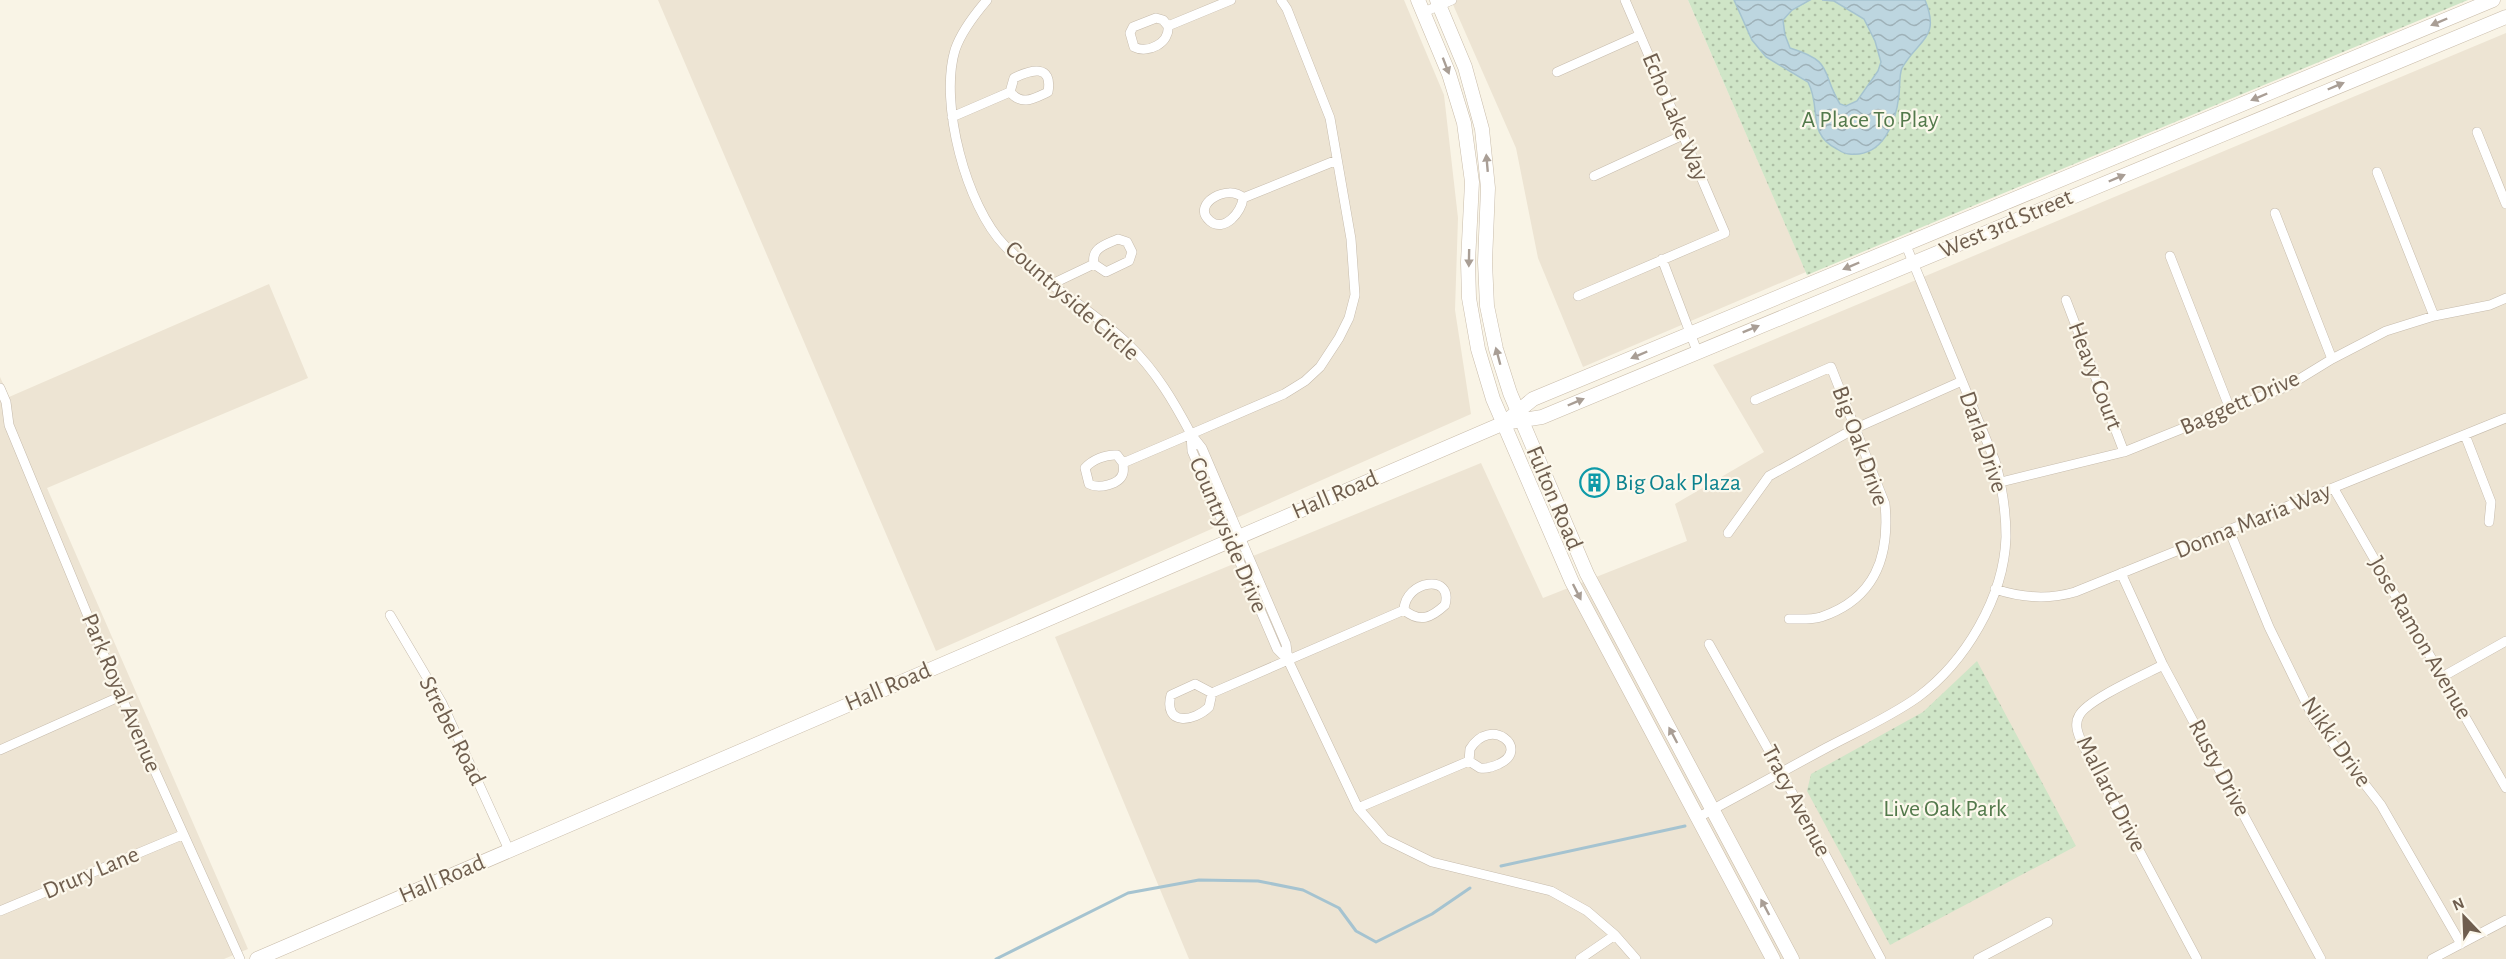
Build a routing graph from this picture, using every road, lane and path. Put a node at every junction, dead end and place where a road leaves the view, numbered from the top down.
1 (987, 0) edge
2 (1231, 0) edge
3 (1281, 0) edge
4 (1452, 0) edge
5 (1625, 0) edge
6 (2493, 0) edge
7 (1438, 3) edge
8 (1421, 6) edge
9 (2506, 17) edge
10 (1168, 26) dead end
11 (1640, 35) junction
12 (1557, 72) dead end
13 (1010, 92) dead end
14 (952, 117) junction
15 (2477, 132) dead end
16 (1683, 135) junction
17 (1338, 160) junction
18 (2377, 172) dead end
19 (1594, 176) dead end
20 (1244, 198) dead end
21 (2506, 204) edge
22 (2275, 213) dead end
23 (1905, 243) junction
24 (2170, 256) dead end
25 (1662, 259) junction
26 (1912, 262) junction
27 (1094, 264) dead end
28 (1052, 284) junction
29 (1578, 296) dead end
30 (2506, 298) edge
31 (2066, 300) dead end
32 (2434, 316) junction
33 (1691, 333) junction
34 (1697, 351) junction
35 (2332, 359) junction
36 (1962, 381) junction
37 (0, 388) edge
38 (1755, 400) dead end
39 (2230, 409) junction
40 (1519, 416) junction
41 (2506, 418) edge
42 (1504, 423) junction
43 (4, 427) edge
44 (1854, 429) junction
45 (1191, 434) junction
46 (2465, 435) junction
47 (2124, 453) junction
48 (1123, 463) dead end
49 (2001, 482) junction
50 (2334, 489) junction
51 (2489, 522) dead end
52 (2229, 530) junction
53 (1728, 533) dead end
54 (1235, 538) junction
55 (2121, 573) junction
56 (1995, 589) junction
57 (1404, 610) junction
58 (390, 615) dead end
59 (1789, 619) dead end
60 (2506, 641) edge
61 (1709, 644) dead end
62 (1288, 660) junction
63 (2163, 665) junction
64 (2442, 677) junction
65 (1212, 693) junction
66 (121, 696) junction
67 (0, 750) edge
68 (1469, 761) junction
69 (1781, 772) junction
70 (2506, 788) edge
71 (1358, 808) junction
72 (1712, 809) junction
73 (1697, 818) junction
74 (182, 835) junction
75 (509, 850) junction
76 (0, 911) edge
77 (2506, 920) edge
78 (2048, 921) dead end
79 (1616, 935) junction
80 (2462, 944) junction
81 (240, 959) edge
82 (258, 959) edge
83 (1580, 959) edge
84 (1636, 959) edge
85 (1773, 959) edge
86 (1792, 959) edge
87 (1881, 959) edge
88 (1978, 959) edge
89 (2197, 959) edge
90 (2321, 959) edge
91 (2432, 959) edge

1 - 14 street, Countryside Circle
2 - 10 street
3 - 17 street
4 - 7 street
5 - 11 street, Echo Lake Way
6 -> 23 main road, West 3rd Street
7 - 8 street
40 -> 7 main road, Fulton Road
8 -> 42 main road, Fulton Road
26 -> 9 main road, West 3rd Street
11 - 12 street
11 - 16 street, Echo Lake Way
13 - 14 street
14 - 28 street, Countryside Circle
15 - 21 street
16 - 19 street
16 - 25 street, Echo Lake Way
17 - 20 street
17 - 45 street
18 - 32 street
22 - 35 street
23 - 26 street, Darla Drive
23 -> 33 main road, West 3rd Street
24 - 39 street
25 - 29 street
25 - 33 street
34 -> 26 main road, West 3rd Street
26 - 36 street, Darla Drive
27 - 28 street
28 - 45 street, Countryside Circle
30 - 32 street, Baggett Drive
31 - 47 street, Heavy Court
32 - 35 street, Baggett Drive
33 - 34 street
33 -> 40 main road, West 3rd Street
40 -> 34 main road, West 3rd Street
35 - 39 street, Baggett Drive
36 - 44 street
36 - 49 street, Darla Drive
37 - 43 street, Park Royal Avenue
38 - 44 street, Big Oak Drive
39 - 47 street, Baggett Drive
40 - 42 main road, West 3rd Street
72 -> 40 main road, Fulton Road
41 - 46 street, Donna Maria Way
42 - 54 main road, Hall Road
42 -> 73 main road, Fulton Road
43 - 66 street, Park Royal Avenue
44 - 53 street
44 - 59 street, Big Oak Drive
45 - 48 street
45 - 54 street, Countryside Drive
46 - 50 street, Donna Maria Way
46 - 51 street
47 - 49 street, Baggett Drive
49 - 56 street, Darla Drive
50 - 52 street, Donna Maria Way
50 - 64 street, Jose Ramon Avenue
52 - 55 street, Donna Maria Way
52 - 80 street, Nikki Drive
54 - 62 street, Countryside Drive
54 - 75 main road, Hall Road
55 - 56 street, Donna Maria Way
55 - 63 street, Rusty Drive
56 - 69 street, Darla Drive
57 - 57 street
57 - 62 street
58 - 75 street, Strebel Road
60 - 64 street
61 - 69 street, Tracy Avenue
62 - 65 street
62 - 71 street, Countryside Drive
63 - 89 street, Mallard Drive
63 - 90 street, Rusty Drive
64 - 70 street, Jose Ramon Avenue
65 - 65 street
66 - 67 street
66 - 74 street, Park Royal Avenue
68 - 68 street
68 - 71 street
69 - 72 street, Darla Drive
69 - 87 street, Tracy Avenue
71 - 79 street, Countryside Drive
72 - 73 street, Darla Drive
86 -> 72 main road, Fulton Road
73 - 85 main road, Fulton Road
74 - 76 street, Drury Lane
74 - 81 street, Park Royal Avenue
75 - 82 main road, Hall Road
77 - 80 street
78 - 88 street
79 - 83 street
79 - 84 street, Countryside Drive
80 - 91 street

